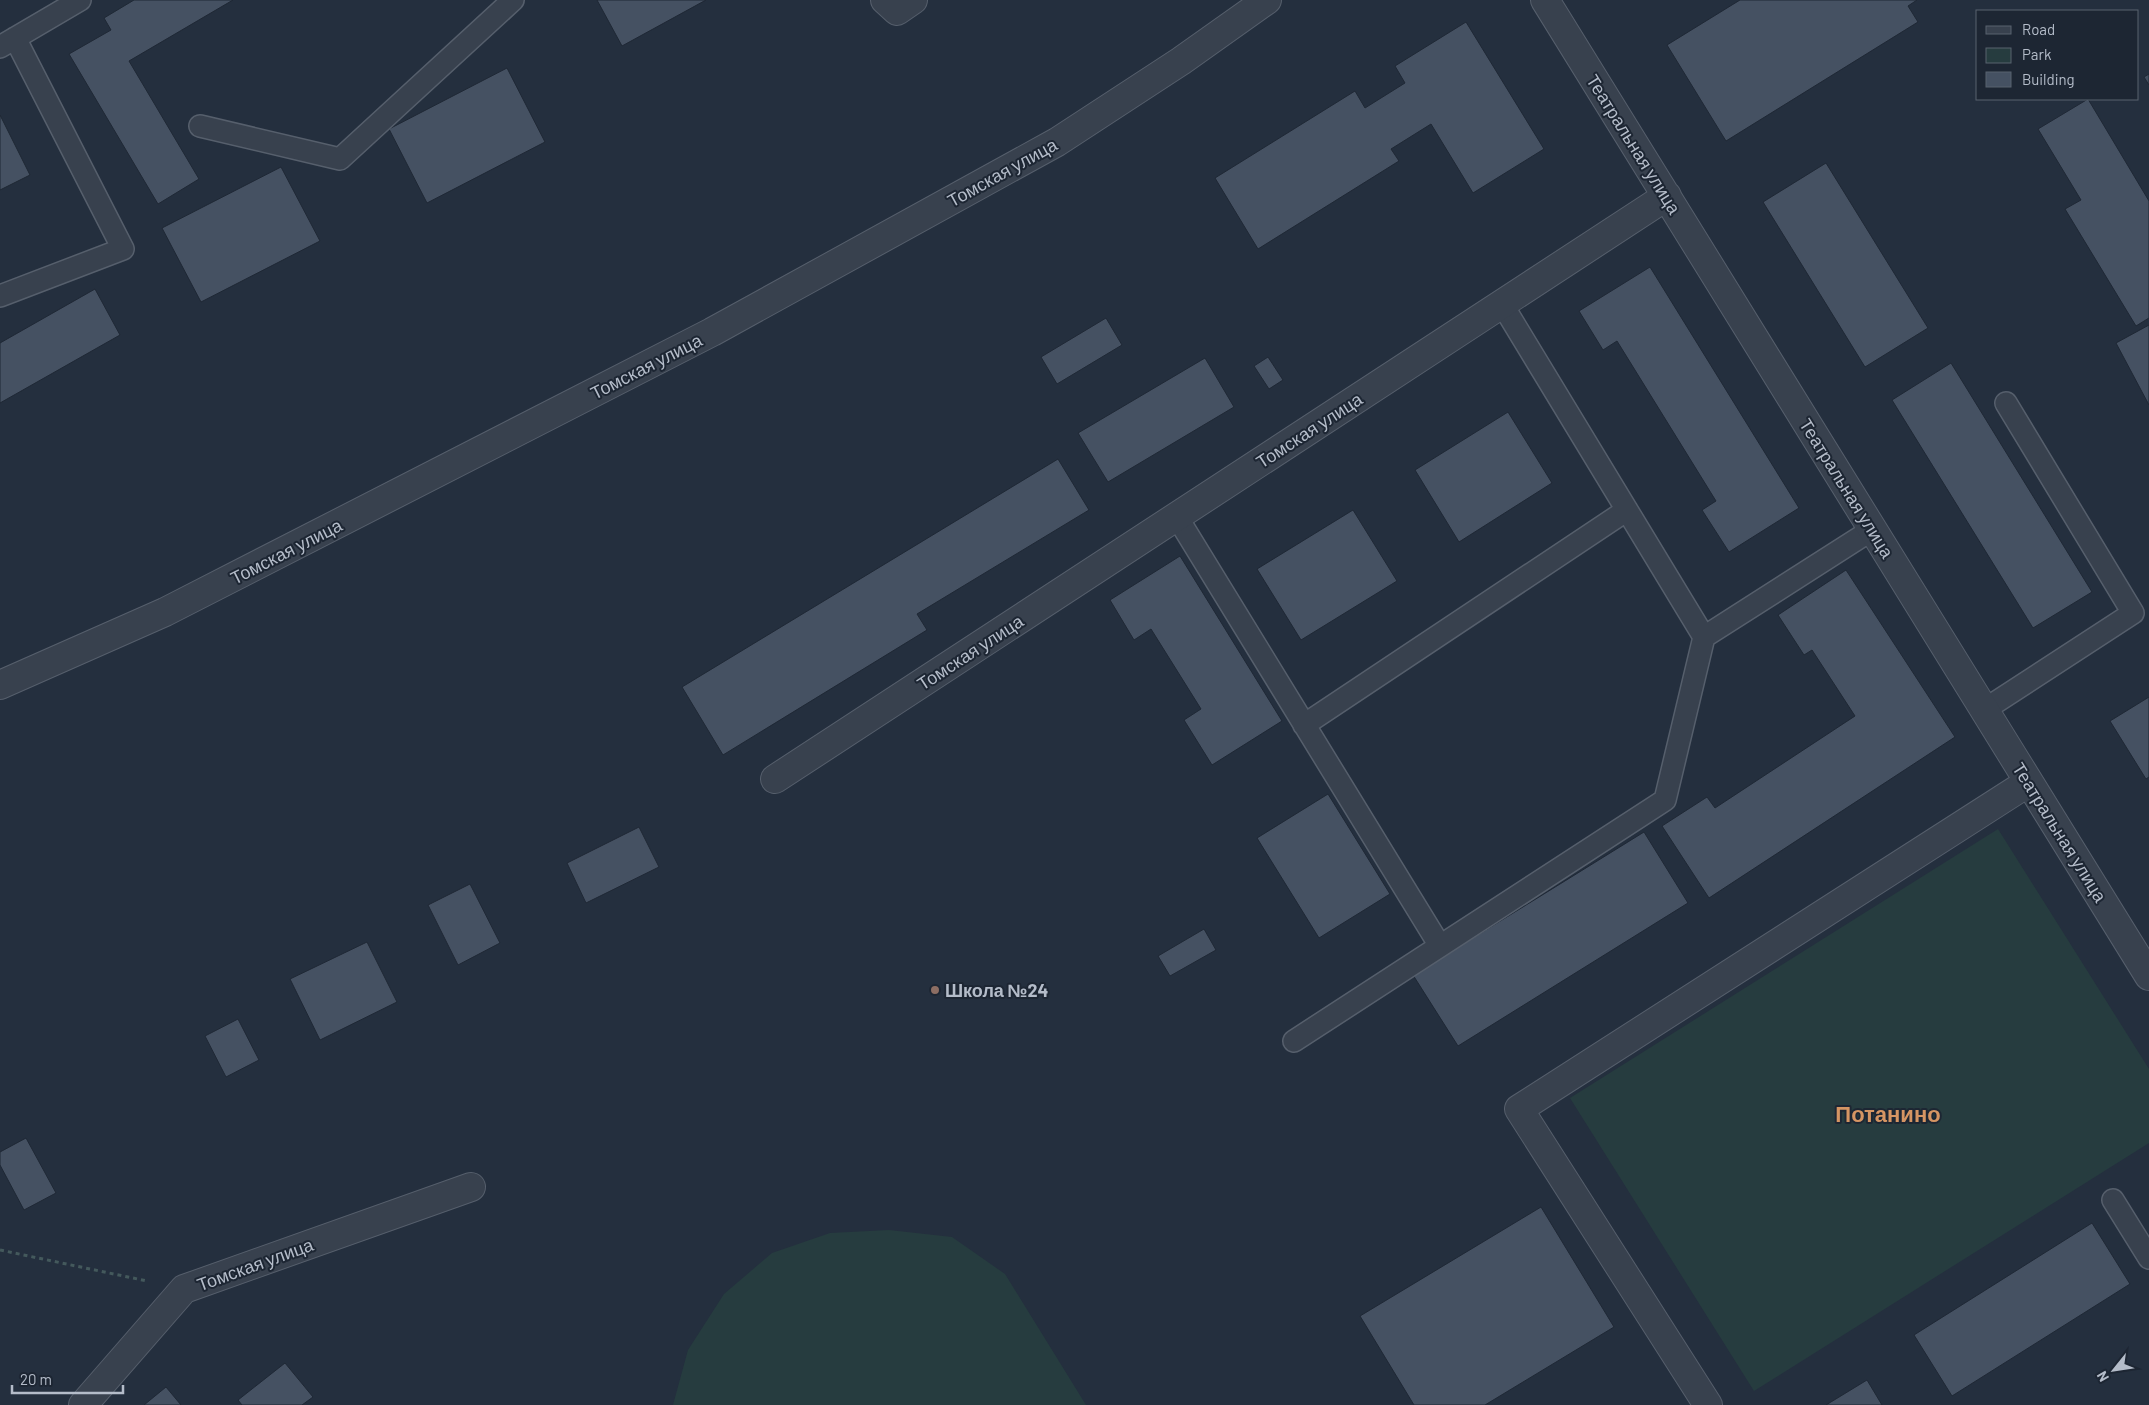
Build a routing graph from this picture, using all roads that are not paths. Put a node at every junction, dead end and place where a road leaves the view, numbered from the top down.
1 (80, 0) edge
2 (513, 0) edge
3 (1267, 0) edge
4 (1544, 0) edge
5 (8, 42) edge
6 (200, 126) dead end
7 (1667, 196) junction
8 (0, 296) edge
9 (1502, 304) junction
10 (2006, 403) dead end
11 (1627, 510) junction
12 (1177, 516) junction
13 (1873, 529) junction
14 (1704, 637) junction
15 (0, 686) edge
16 (1984, 710) junction
17 (1304, 725) junction
18 (775, 779) dead end
19 (2029, 782) junction
20 (1440, 946) junction
21 (2149, 976) edge
22 (1294, 1041) dead end
23 (471, 1187) dead end
24 (2113, 1200) dead end
25 (2149, 1258) edge
26 (83, 1405) edge
27 (1708, 1405) edge

1 - 5 lane
2 - 6 lane
3 - 15 street, Томская улица
4 - 7 street, Театральная улица
5 - 8 lane
7 - 9 street, Томская улица
7 - 13 street, Театральная улица
9 - 11 lane
9 - 12 street, Томская улица
10 - 16 lane
11 - 14 lane
11 - 17 lane
12 - 17 lane
12 - 18 street, Томская улица
13 - 14 lane
13 - 16 street, Театральная улица
14 - 20 lane
16 - 19 street, Театральная улица
17 - 20 lane
19 - 21 street, Театральная улица
19 - 27 street
20 - 22 lane
23 - 26 street, Томская улица
24 - 25 lane

